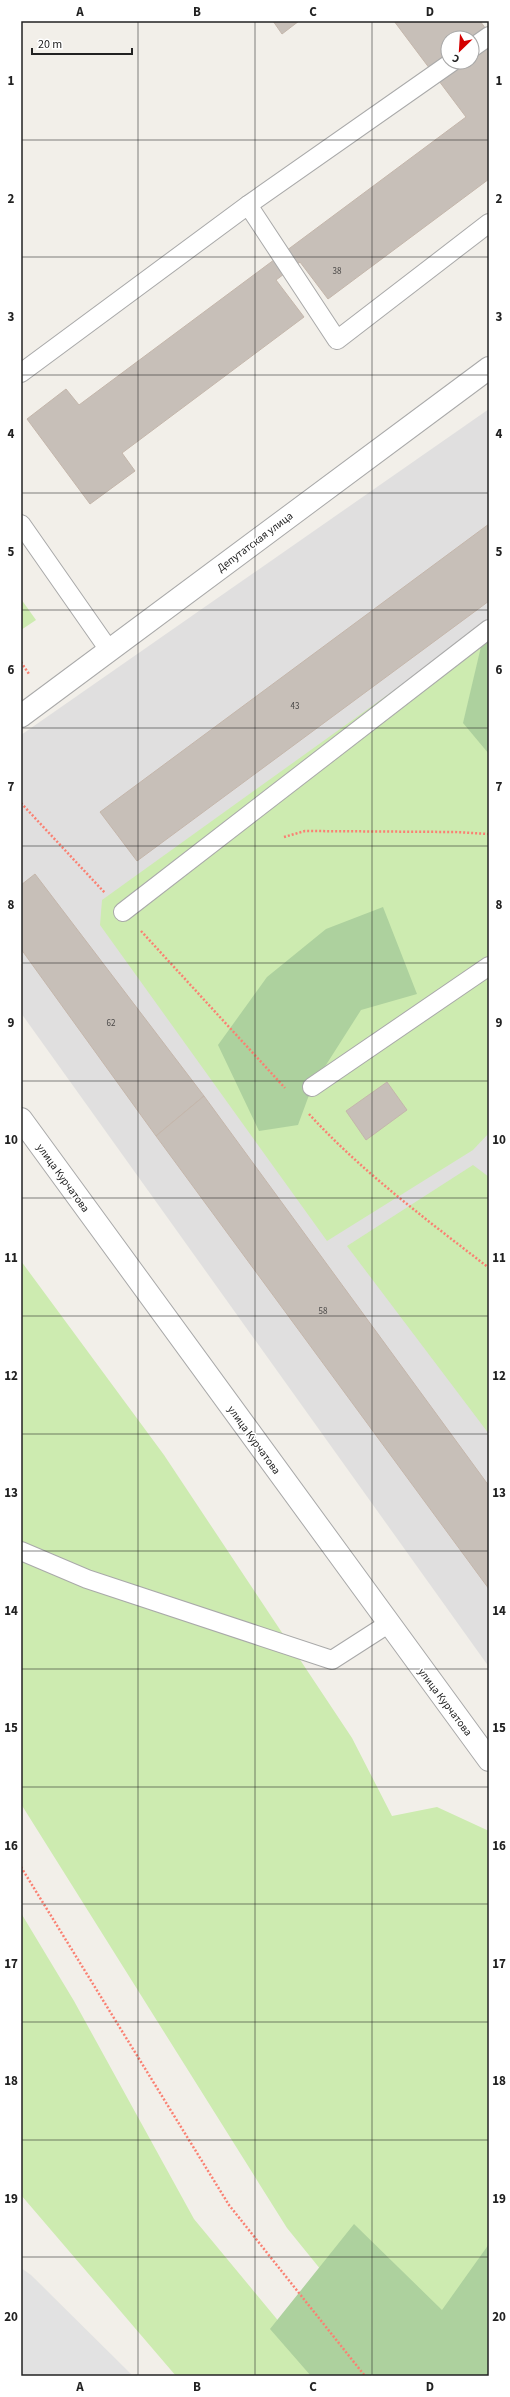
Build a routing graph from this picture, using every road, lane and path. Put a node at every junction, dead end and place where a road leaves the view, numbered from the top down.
1 (489, 36) edge
2 (480, 42) edge
3 (441, 70) edge
4 (248, 205) junction
5 (489, 223) edge
6 (489, 368) edge
7 (21, 373) edge
8 (21, 524) edge
9 (489, 629) edge
10 (109, 650) junction
11 (21, 716) edge
12 (21, 803) edge
13 (489, 834) edge
14 (284, 837) dead end
15 (123, 912) junction
16 (489, 966) edge
17 (312, 1087) dead end
18 (289, 1092) dead end
19 (305, 1109) dead end
20 (21, 1119) edge
21 (489, 1268) edge
22 (21, 1551) edge
23 (388, 1624) junction
24 (487, 1752) edge
25 (21, 1867) edge
26 (365, 2376) edge

1 - 2 lane
3 - 4 lane
4 - 5 lane
4 - 7 lane
6 - 10 street, Депутатская улица
8 - 10 lane
9 - 15 lane
10 - 11 street, Депутатская улица
12 - 15 path
13 - 14 path
15 - 18 path
16 - 17 lane
19 - 21 path
20 - 23 street, улица Курчатова
22 - 23 lane
23 - 24 street, улица Курчатова
25 - 26 path

